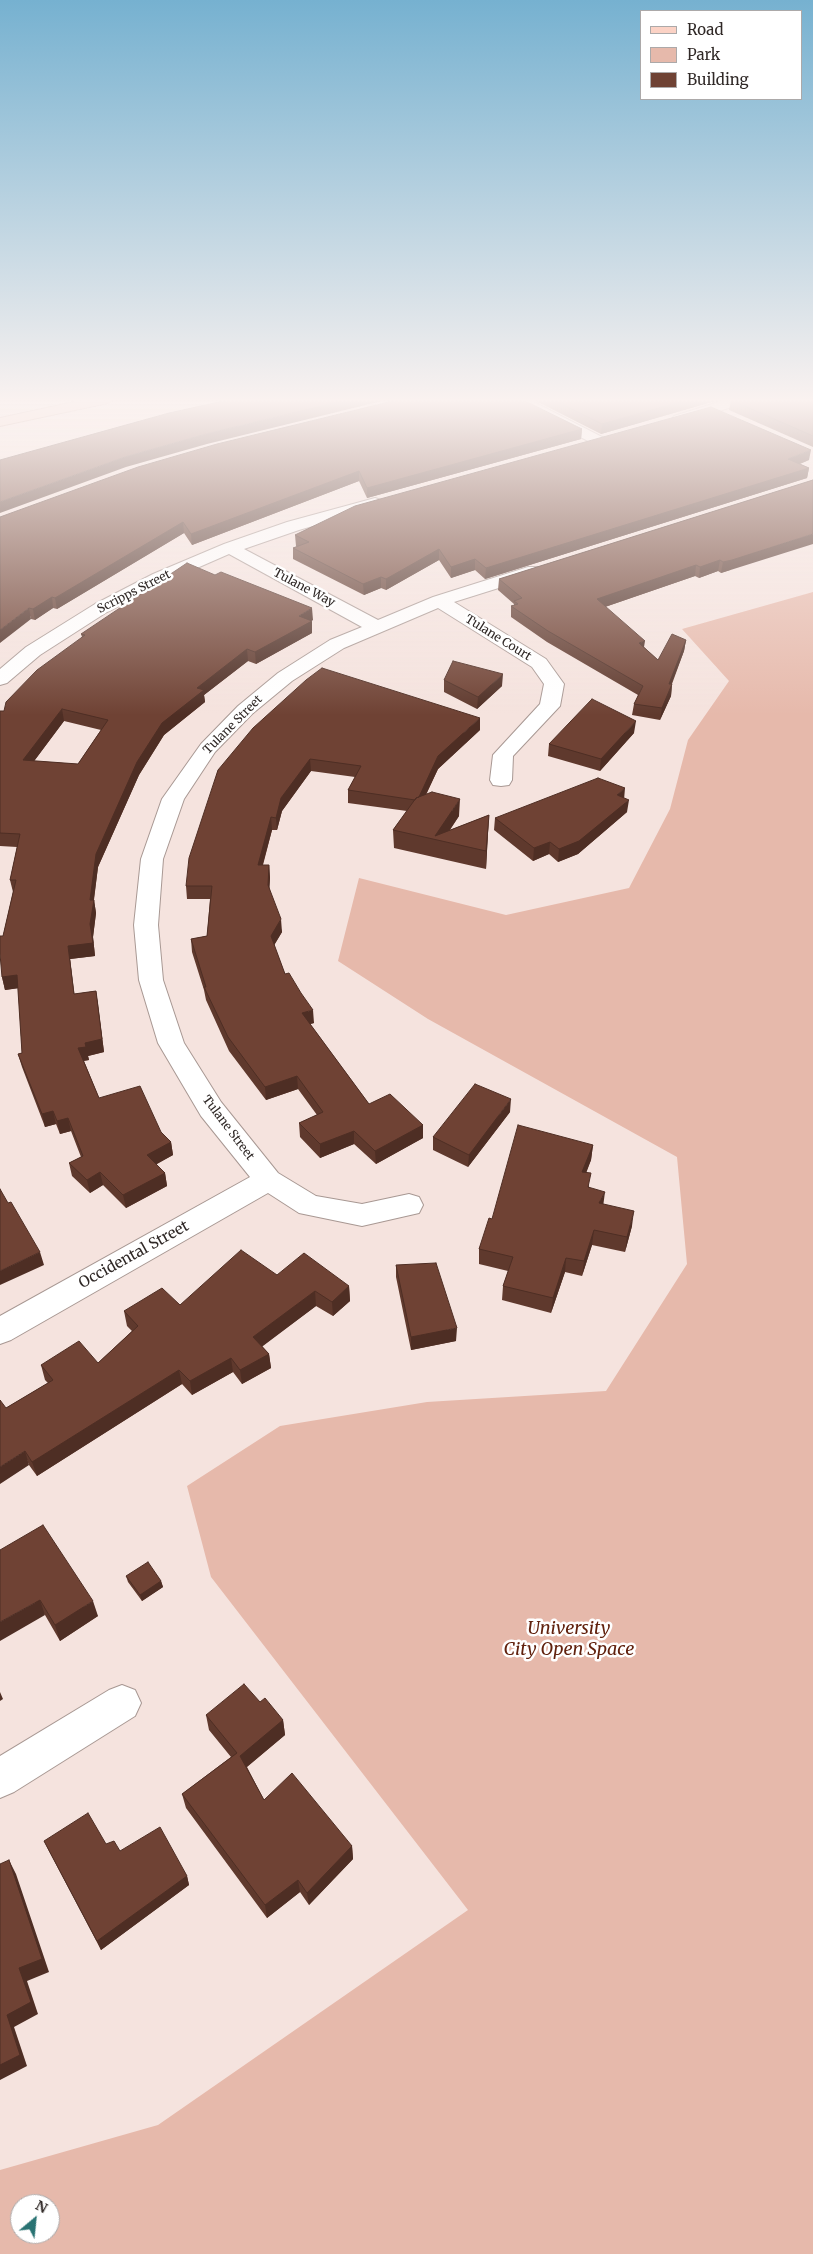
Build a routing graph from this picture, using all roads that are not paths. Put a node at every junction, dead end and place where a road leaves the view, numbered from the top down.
1 (374, 504) edge
2 (230, 548) junction
3 (551, 566) edge
4 (439, 601) junction
5 (377, 627) junction
6 (0, 679) edge
7 (501, 780) dead end
8 (268, 1180) junction
9 (409, 1205) dead end
10 (0, 1331) edge
11 (122, 1703) dead end
12 (0, 1778) edge

1 - 2 street, Scripps Street
2 - 5 street, Tulane Way
2 - 6 street, Scripps Street
3 - 4 street, Tulane Street
4 - 5 street, Tulane Street
4 - 7 street, Tulane Court
5 - 8 street, Tulane Street
8 - 9 street, Tulane Street
8 - 10 street, Occidental Street
11 - 12 street

